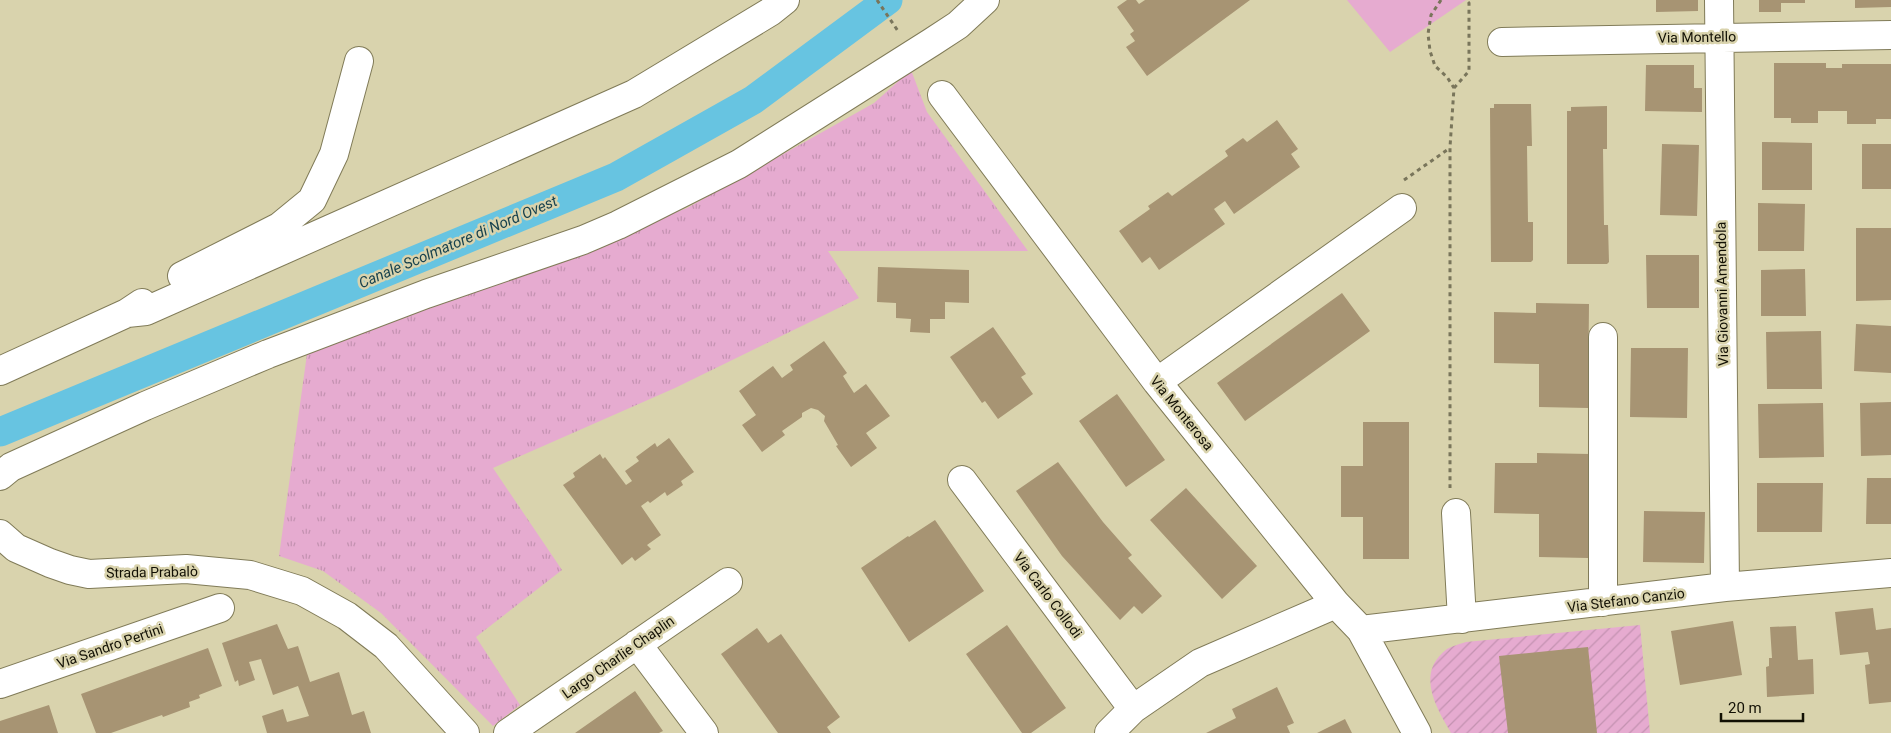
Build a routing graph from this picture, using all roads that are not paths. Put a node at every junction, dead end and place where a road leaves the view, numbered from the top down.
1 (785, 0) edge
2 (985, 0) edge
3 (1719, 0) edge
4 (1891, 35) edge
5 (1719, 37) junction
6 (1502, 42) dead end
7 (359, 61) dead end
8 (942, 96) dead end
9 (1402, 208) road end
10 (127, 313) junction
11 (1602, 337) dead end
12 (0, 371) edge
13 (1157, 382) junction
14 (0, 476) edge
15 (962, 480) dead end
16 (1456, 513) road end
17 (0, 534) edge
18 (1891, 573) edge
19 (728, 582) dead end
20 (1726, 587) junction
21 (1603, 602) junction
22 (1336, 604) junction
23 (220, 608) dead end
24 (1462, 619) junction
25 (1361, 630) junction
26 (637, 644) junction
27 (0, 684) edge
28 (1134, 710) junction
29 (465, 733) edge
30 (508, 733) edge
31 (704, 733) edge
32 (1109, 733) edge
33 (1417, 733) edge

1 - 10 street
2 - 14 street
3 - 5 street, Via Giovanni Amendola
4 - 5 street, Via Montello
5 - 6 street, Via Montello
5 - 20 street, Via Giovanni Amendola
7 - 10 street
8 - 13 street, Via Monterosa
9 - 13 street
10 - 12 street
11 - 21 street
13 - 22 street, Via Monterosa
15 - 28 street, Via Carlo Collodi
16 - 24 street
17 - 29 street, Strada Prabalò
18 - 20 street, Via Stefano Canzio
19 - 26 street, Largo Charlie Chaplin
20 - 21 street, Via Stefano Canzio
21 - 24 street, Via Stefano Canzio
22 - 25 street, Via Monterosa
22 - 28 street
23 - 27 street, Via Sandro Pertini
24 - 25 street, Via Stefano Canzio
25 - 33 street, Via Monterosa
26 - 30 street, Largo Charlie Chaplin
26 - 31 street
28 - 32 street

